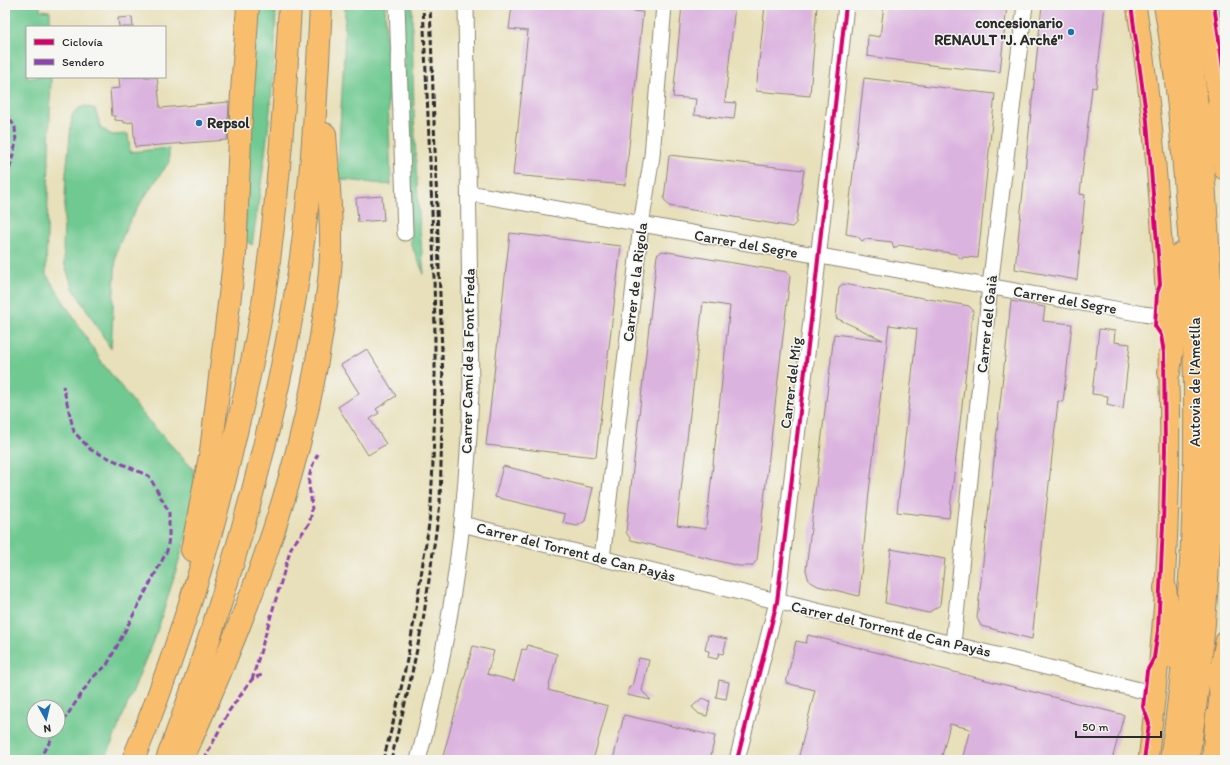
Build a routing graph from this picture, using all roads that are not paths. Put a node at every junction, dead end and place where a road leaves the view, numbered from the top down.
1 (248, 5) edge
2 (290, 5) edge
3 (322, 5) edge
4 (397, 5) edge
5 (466, 5) edge
6 (664, 5) edge
7 (846, 5) edge
8 (1025, 5) edge
9 (1136, 5) edge
10 (1165, 5) edge
11 (1183, 5) edge
12 (1202, 5) edge
13 (318, 64) junction
14 (1223, 118) edge
15 (1185, 168) junction
16 (1225, 169) edge
17 (469, 194) junction
18 (642, 225) junction
19 (405, 233) dead end
20 (817, 256) junction
21 (1225, 269) edge
22 (990, 286) junction
23 (1166, 317) junction
24 (1168, 372) junction
25 (1212, 373) junction
26 (462, 524) junction
27 (602, 559) junction
28 (1165, 588) junction
29 (777, 602) junction
30 (180, 637) junction
31 (1225, 641) edge
32 (953, 644) junction
33 (1156, 694) junction
34 (1222, 712) edge
35 (1217, 752) edge
36 (1177, 756) edge
37 (133, 760) edge
38 (167, 760) edge
39 (182, 760) edge
40 (418, 760) edge
41 (737, 760) edge
42 (1148, 760) edge

1 - 30 highway
2 - 30 highway
3 - 13 highway
4 - 19 street
5 - 17 street, Carrer Camí de la Font Freda
6 - 18 street, Carrer de la Rigola
7 - 20 street, Carrer del Mig
8 - 22 street, Carrer del Gaià
9 - 23 main road
10 - 15 highway, Autovia de l'Ametlla
11 - 25 highway, Autovia de l'Ametlla
12 - 14 main road
13 - 38 highway
13 - 39 highway
14 - 16 highway
15 - 24 highway
15 - 36 highway, Autovia de l'Ametlla
17 - 18 street, Carrer del Segre
17 - 26 street, Carrer Camí de la Font Freda
18 - 20 street, Carrer del Segre
18 - 27 street, Carrer de la Rigola
20 - 22 street, Carrer del Segre
20 - 29 street, Carrer del Mig
21 - 25 highway
22 - 23 street, Carrer del Segre
22 - 32 street, Carrer del Gaià
23 - 24 main road
24 - 28 main road
25 - 36 highway, Autovia de l'Ametlla
26 - 27 street, Carrer del Torrent de Can Payàs
26 - 40 street, Carrer Camí de la Font Freda
27 - 29 street, Carrer del Torrent de Can Payàs
28 - 33 main road
28 - 36 highway
29 - 32 street, Carrer del Torrent de Can Payàs
29 - 41 street, Carrer del Mig
30 - 37 highway
31 - 34 main road
32 - 33 street, Carrer del Torrent de Can Payàs
33 - 42 main road
34 - 35 highway

